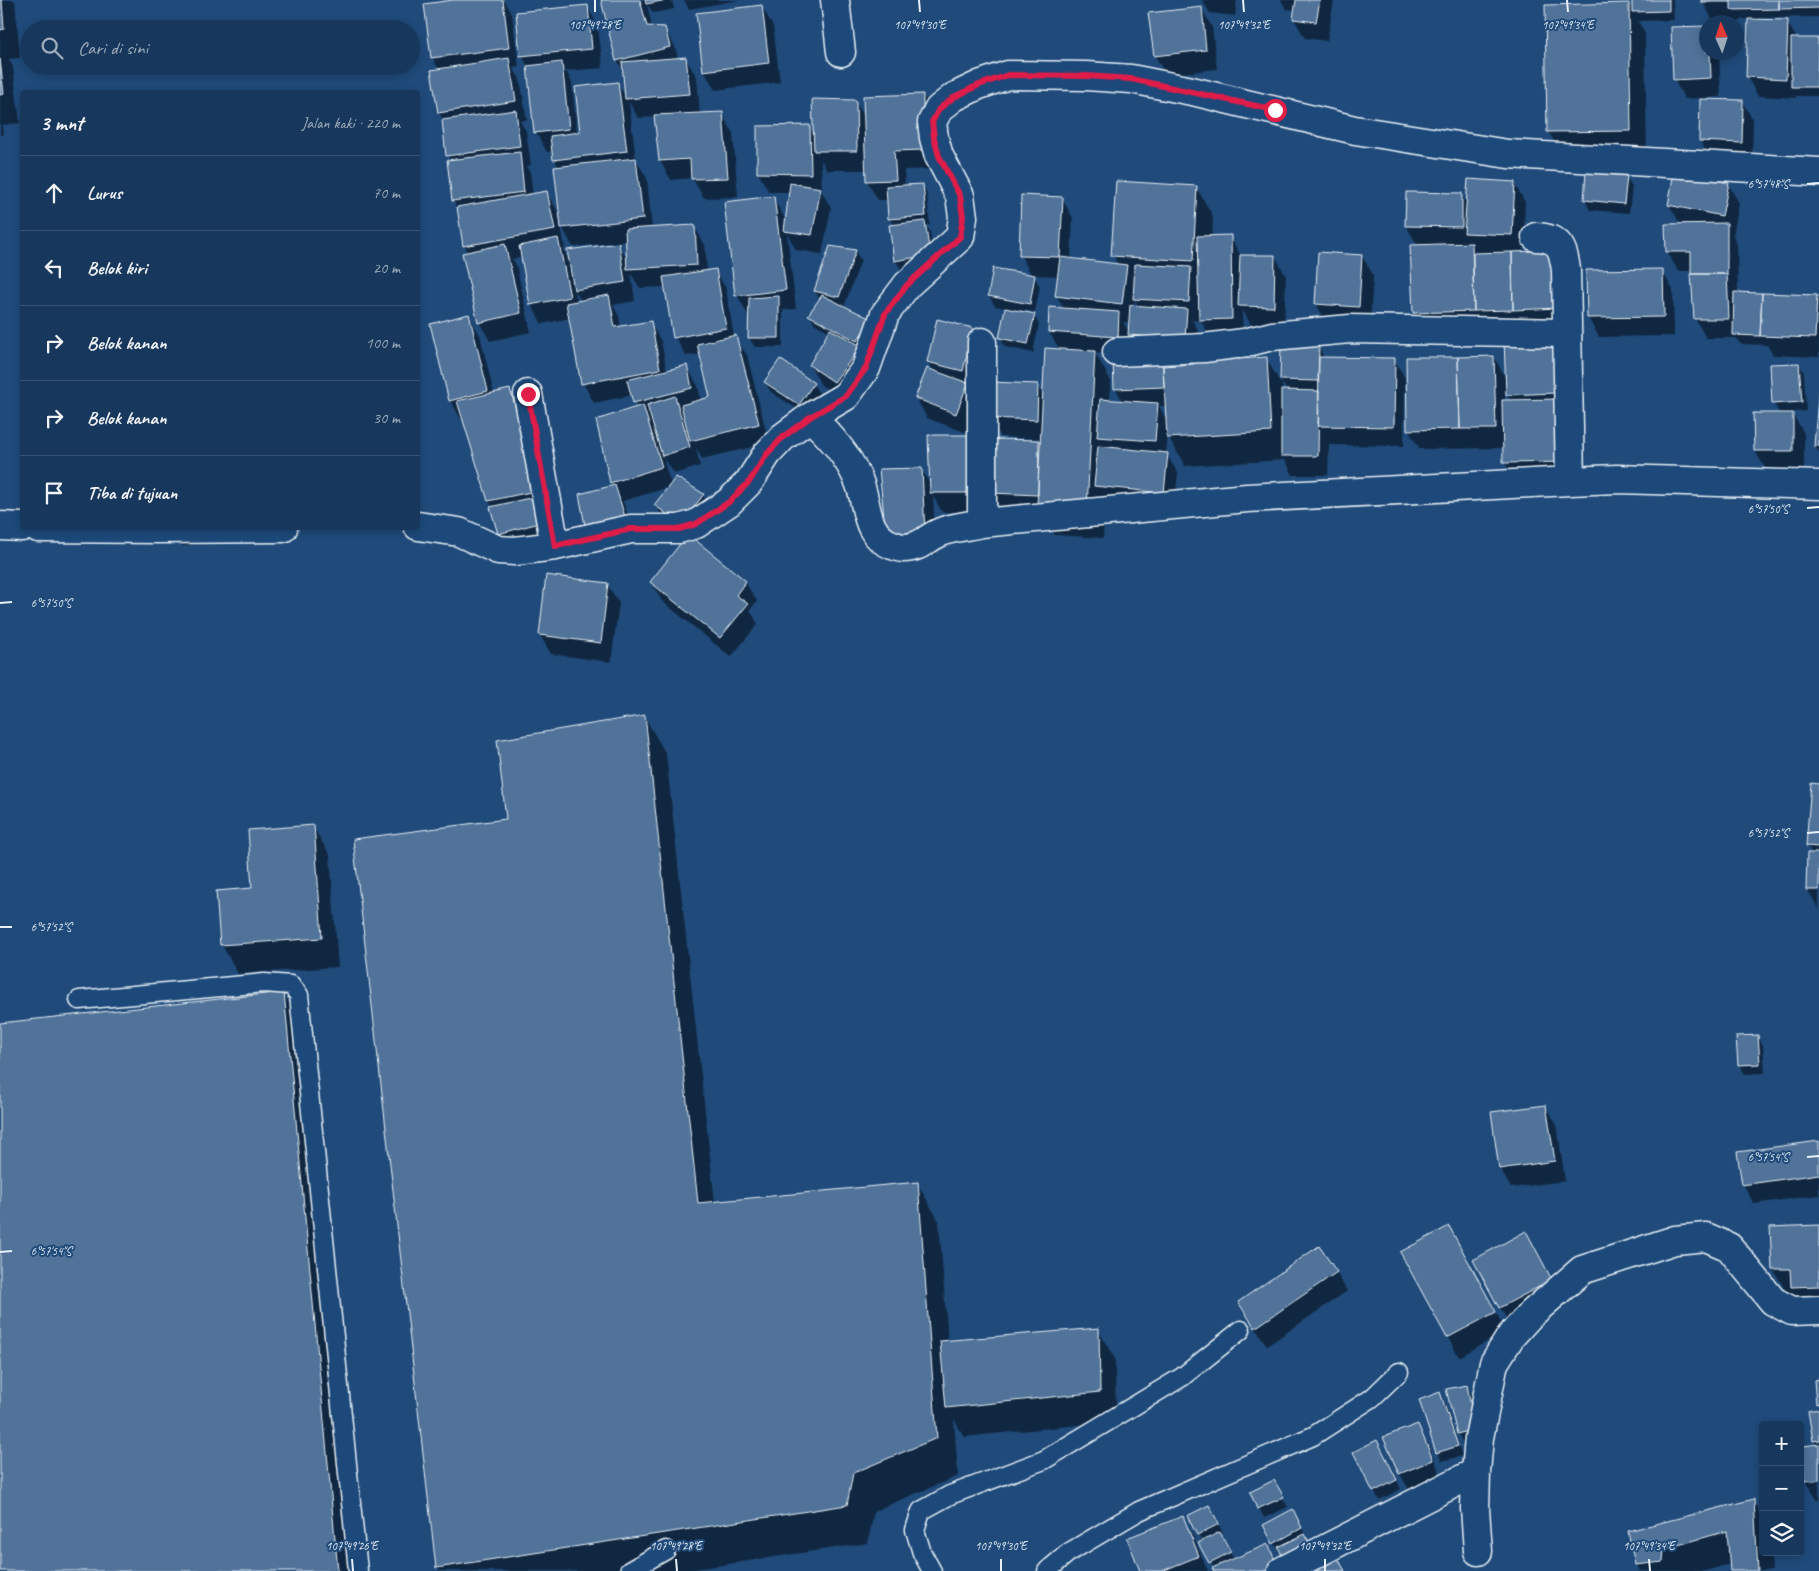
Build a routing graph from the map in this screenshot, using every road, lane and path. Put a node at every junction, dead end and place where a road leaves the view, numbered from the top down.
1 (835, 0) edge
2 (841, 52) dead end
3 (1819, 172) edge
4 (1536, 237) dead end
5 (1567, 333) junction
6 (982, 342) dead end
7 (1116, 352) dead end
8 (528, 394) dead end
9 (810, 417) junction
10 (1570, 481) junction
11 (1819, 485) edge
12 (982, 523) junction
13 (0, 526) edge
14 (420, 526) edge
15 (20, 527) edge
16 (555, 546) junction
17 (79, 1000) dead end
18 (1819, 1310) edge
19 (1241, 1330) dead end
20 (1399, 1372) dead end
21 (1476, 1472) junction
22 (666, 1550) dead end
23 (1478, 1551) dead end
24 (358, 1571) edge
25 (629, 1571) edge
26 (932, 1571) edge
27 (1047, 1571) edge
28 (1282, 1571) edge

1 - 2 street
3 - 9 street
4 - 5 street
5 - 7 street
5 - 10 street
6 - 12 street
8 - 16 street
9 - 12 street
9 - 16 street
10 - 11 street
10 - 12 street
13 - 15 street
14 - 16 street
17 - 24 lane
18 - 21 street
19 - 26 lane
20 - 27 lane
21 - 23 street
21 - 28 street
22 - 25 lane

